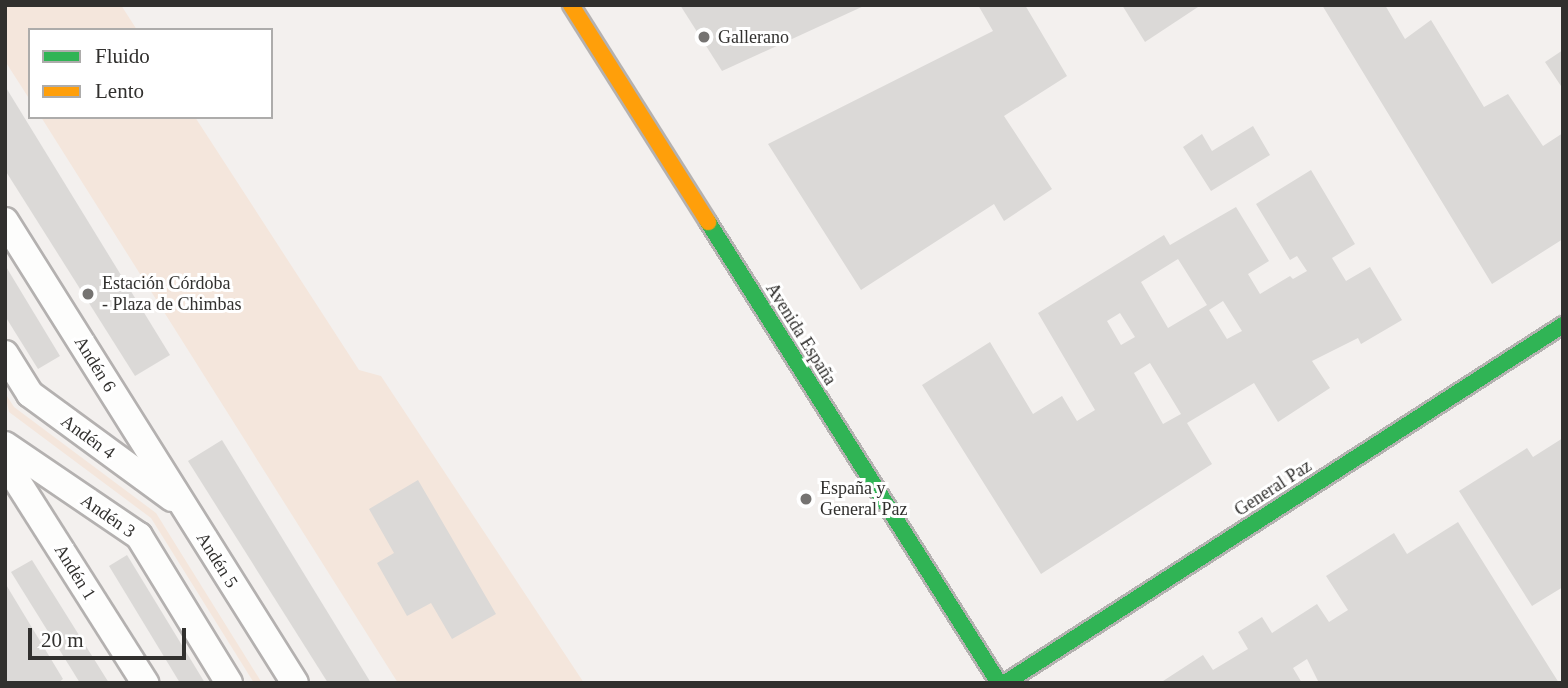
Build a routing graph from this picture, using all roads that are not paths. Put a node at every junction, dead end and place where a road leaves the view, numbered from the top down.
1 (571, 5) edge
2 (5, 221) edge
3 (1563, 325) edge
4 (5, 354) edge
5 (5, 445) edge
6 (5, 462) edge
7 (185, 508) junction
8 (145, 683) edge
9 (229, 683) edge
10 (295, 683) edge
11 (999, 683) edge
12 (1005, 683) edge

1 - 11 main road, Avenida España
2 - 7 lane, Andén 6
3 - 12 main road, General Paz
4 - 7 lane, Andén 4
5 - 9 lane, Andén 3
6 - 8 lane, Andén 1
7 - 10 lane, Andén 5

